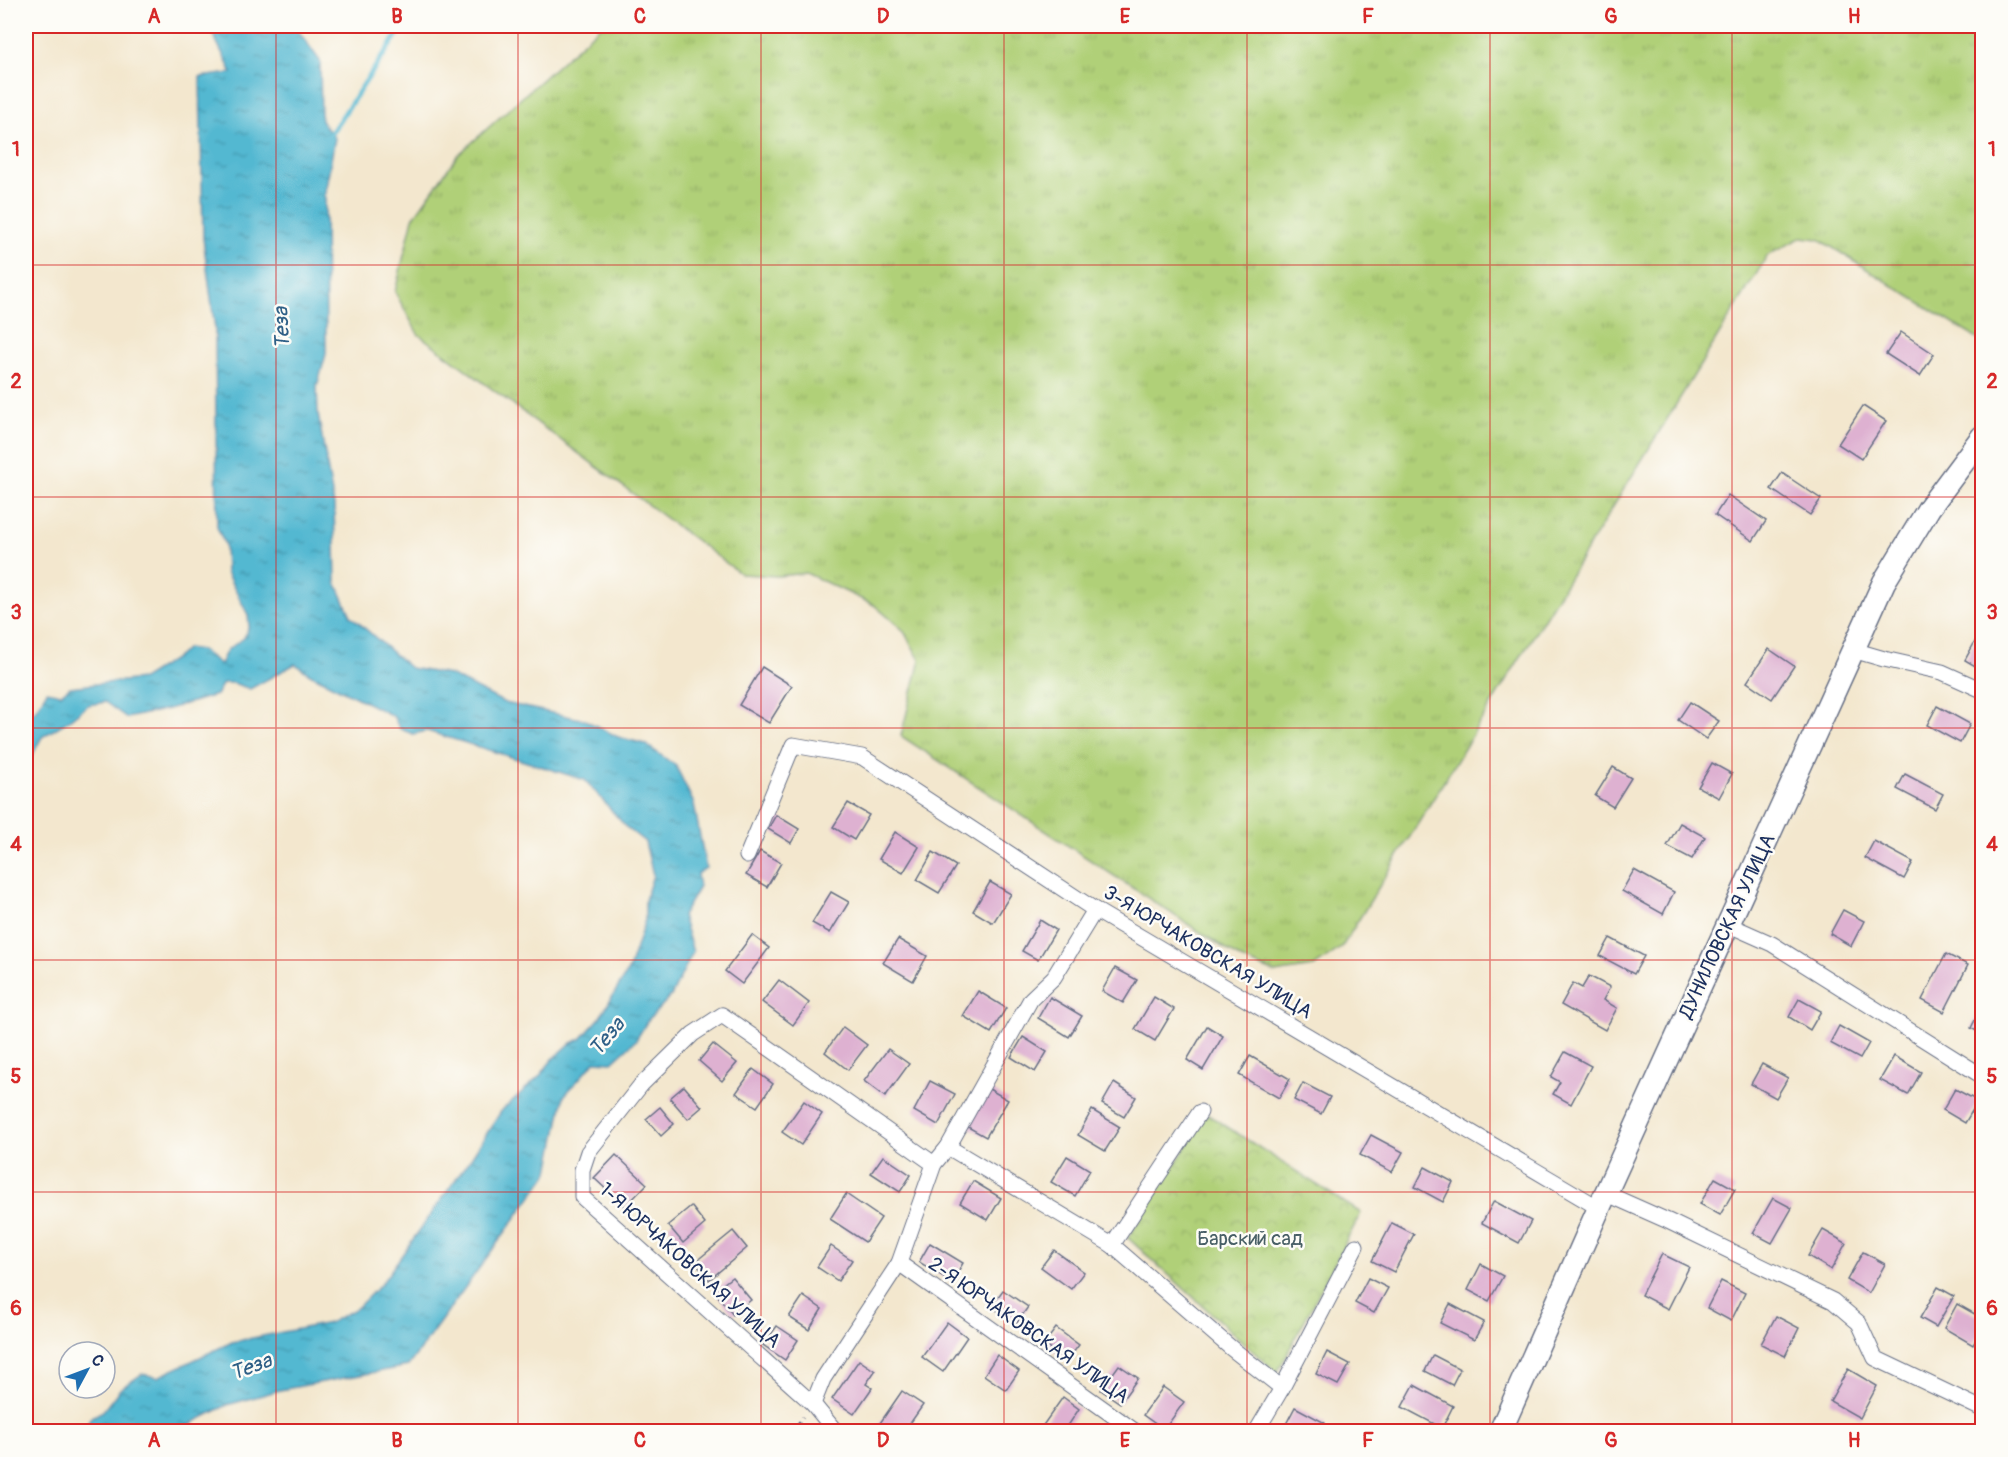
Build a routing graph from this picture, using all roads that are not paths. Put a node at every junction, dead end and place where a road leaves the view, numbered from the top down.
1 (1983, 436) edge
2 (1853, 650) junction
3 (1983, 690) edge
4 (747, 856) dead end
5 (1095, 910) junction
6 (1727, 924) junction
7 (1983, 1076) edge
8 (1200, 1112) dead end
9 (948, 1147) junction
10 (934, 1164) junction
11 (1602, 1201) junction
12 (1112, 1245) junction
13 (1356, 1246) dead end
14 (899, 1263) junction
15 (1282, 1388) junction
16 (813, 1404) junction
17 (1983, 1409) edge
18 (836, 1431) edge
19 (1136, 1431) edge
20 (1256, 1431) edge
21 (1500, 1431) edge

1 - 2 main road, ДУНИЛОВСКАЯ УЛИЦА
2 - 3 street
2 - 6 main road, ДУНИЛОВСКАЯ УЛИЦА
4 - 5 street, 3-Я ЮРЧАКОВСКАЯ УЛИЦА
5 - 9 street
5 - 11 street, 3-Я ЮРЧАКОВСКАЯ УЛИЦА
6 - 7 street
6 - 11 main road, ДУНИЛОВСКАЯ УЛИЦА
8 - 12 street
9 - 10 street
9 - 12 street
10 - 14 street
10 - 16 street, 1-Я ЮРЧАКОВСКАЯ УЛИЦА
11 - 17 street, 3-Я ЮРЧАКОВСКАЯ УЛИЦА
11 - 21 main road, ДУНИЛОВСКАЯ УЛИЦА
12 - 15 street
13 - 15 street
14 - 16 street
14 - 19 street, 2-Я ЮРЧАКОВСКАЯ УЛИЦА
15 - 20 street
16 - 18 street, 1-Я ЮРЧАКОВСКАЯ УЛИЦА

